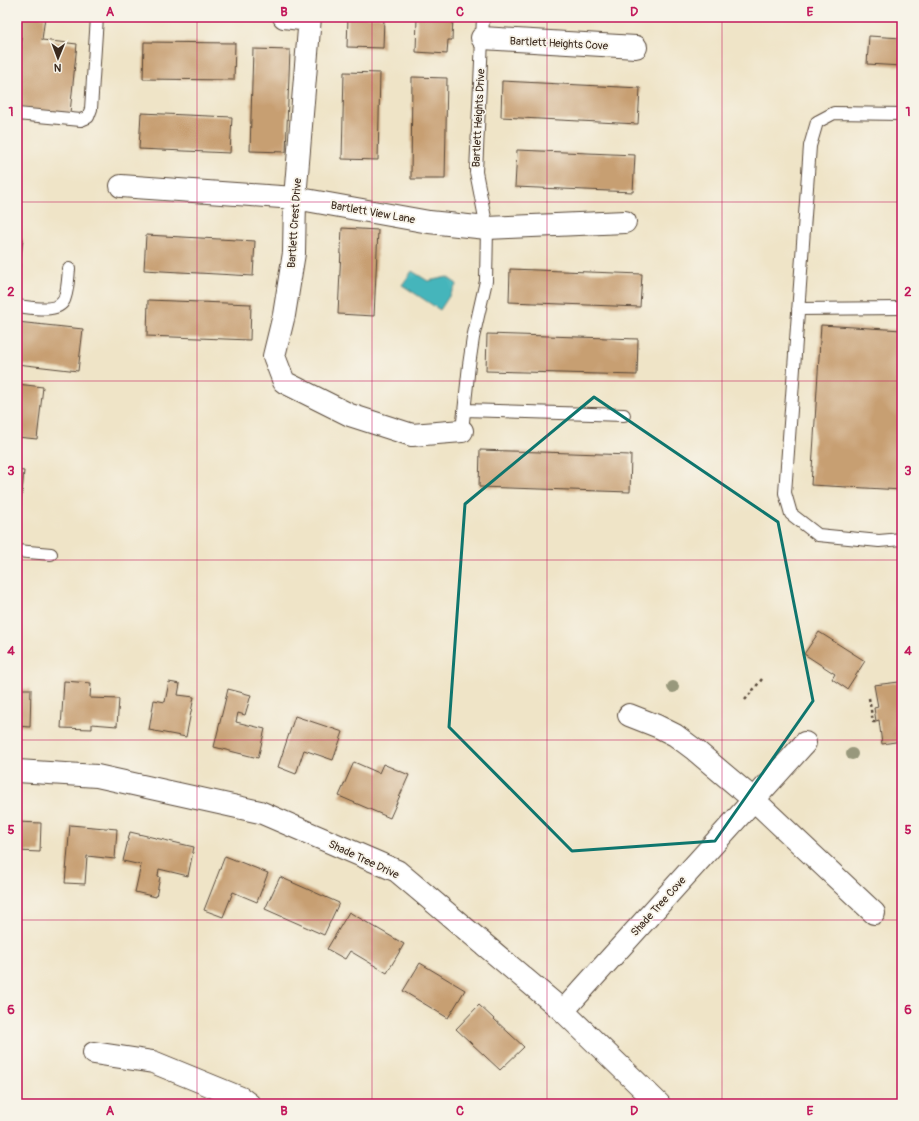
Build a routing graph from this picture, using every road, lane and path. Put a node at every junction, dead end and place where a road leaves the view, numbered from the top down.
1 (97, 17) edge
2 (284, 17) edge
3 (310, 18) edge
4 (482, 28) edge
5 (636, 47) dead end
6 (17, 114) edge
7 (902, 114) edge
8 (122, 186) dead end
9 (295, 198) junction
10 (625, 222) dead end
11 (487, 228) junction
12 (69, 268) dead end
13 (17, 306) edge
14 (902, 308) edge
15 (798, 309) junction
16 (624, 415) dead end
17 (463, 420) junction
18 (902, 539) edge
19 (17, 551) edge
20 (52, 554) dead end
21 (762, 680) dead end
22 (868, 698) dead end
23 (745, 700) dead end
24 (629, 715) dead end
25 (878, 722) dead end
26 (805, 743) dead end
27 (17, 771) edge
28 (753, 799) junction
29 (874, 913) dead end
30 (563, 1011) junction
31 (94, 1053) dead end
32 (249, 1104) edge
33 (659, 1104) edge

1 - 6 lane
2 - 3 street
3 - 9 street, Bartlett Crest Drive
4 - 5 street, Bartlett Heights Cove
4 - 11 lane, Bartlett Heights Drive
7 - 15 lane
8 - 9 street, Bartlett View Lane
9 - 11 street, Bartlett View Lane
9 - 17 street, Bartlett Crest Drive
10 - 11 street, Bartlett View Lane
11 - 17 lane, Bartlett Heights Drive
12 - 13 lane
14 - 15 lane
15 - 18 lane
16 - 17 lane
19 - 20 lane
21 - 23 path
22 - 25 path
24 - 28 street
26 - 28 street, Shade Tree Cove
27 - 30 street, Shade Tree Drive
28 - 29 street
28 - 30 street, Shade Tree Cove
30 - 33 street, Shade Tree Drive
31 - 32 street

